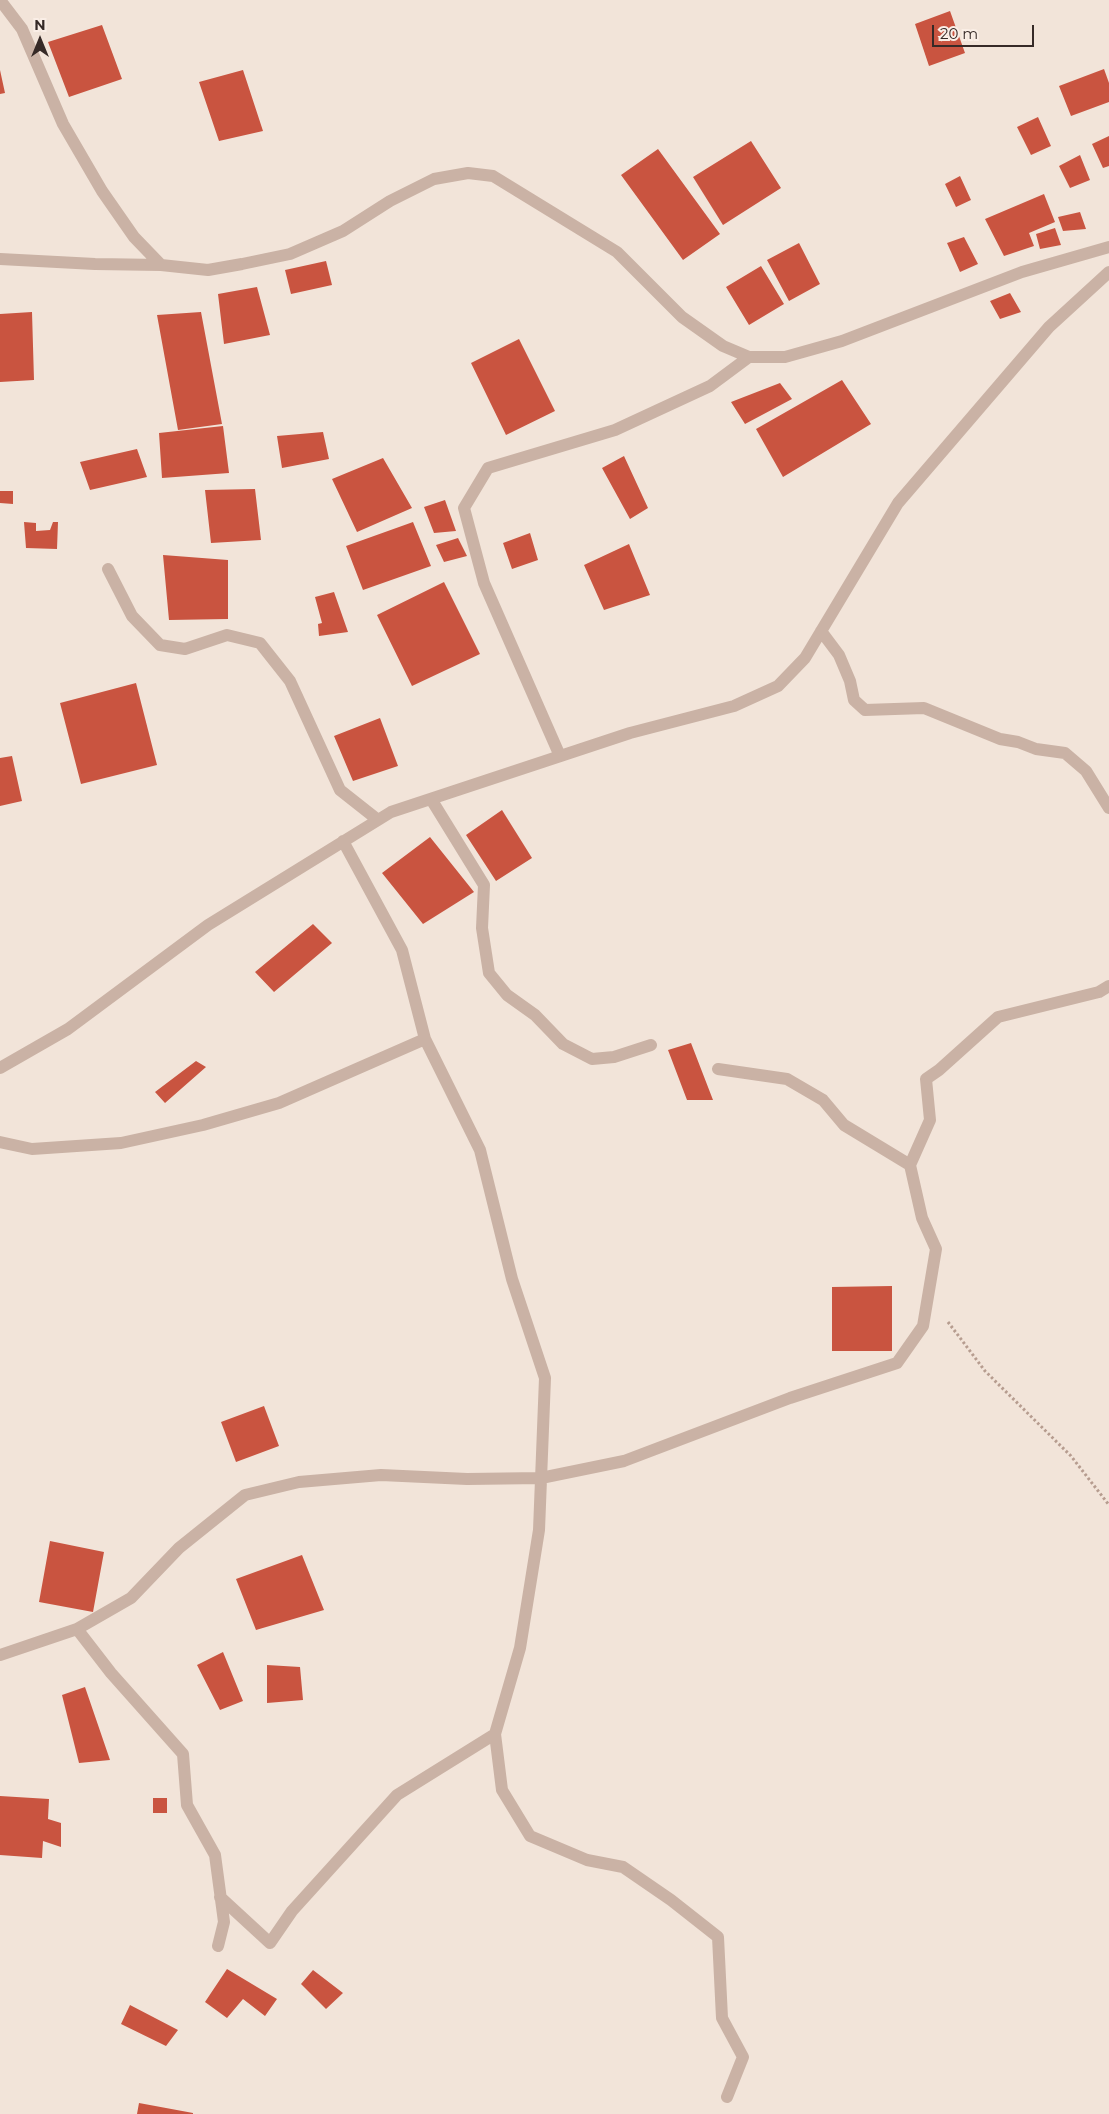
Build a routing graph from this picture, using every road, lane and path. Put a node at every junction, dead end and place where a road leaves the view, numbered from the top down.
1 (0, 0) edge
2 (1109, 247) edge
3 (0, 259) edge
4 (161, 265) junction
5 (1109, 272) edge
6 (749, 357) junction
7 (108, 569) dead end
8 (821, 630) junction
9 (560, 756) junction
10 (431, 798) junction
11 (1109, 808) edge
12 (378, 820) junction
13 (343, 841) junction
14 (1109, 986) edge
15 (425, 1039) junction
16 (652, 1045) dead end
17 (0, 1068) edge
18 (718, 1068) dead end
19 (0, 1142) edge
20 (910, 1166) junction
21 (928, 1296) junction
22 (541, 1478) junction
23 (1109, 1505) edge
24 (77, 1629) junction
25 (0, 1655) edge
26 (495, 1734) junction
27 (220, 1896) junction
28 (218, 1946) dead end
29 (727, 2097) dead end

1 - 4 street
2 - 6 street
3 - 4 street
4 - 6 street
5 - 8 street
6 - 9 street
7 - 12 street
8 - 9 street
8 - 11 street
9 - 10 street
10 - 12 street
10 - 16 street
12 - 13 street
13 - 15 street
13 - 17 street
14 - 20 street
15 - 19 street
15 - 22 street
18 - 20 street
20 - 21 street
21 - 22 street
21 - 23 path
22 - 24 street
22 - 26 street
24 - 25 street
24 - 27 street
26 - 27 street
26 - 29 street
27 - 28 street

